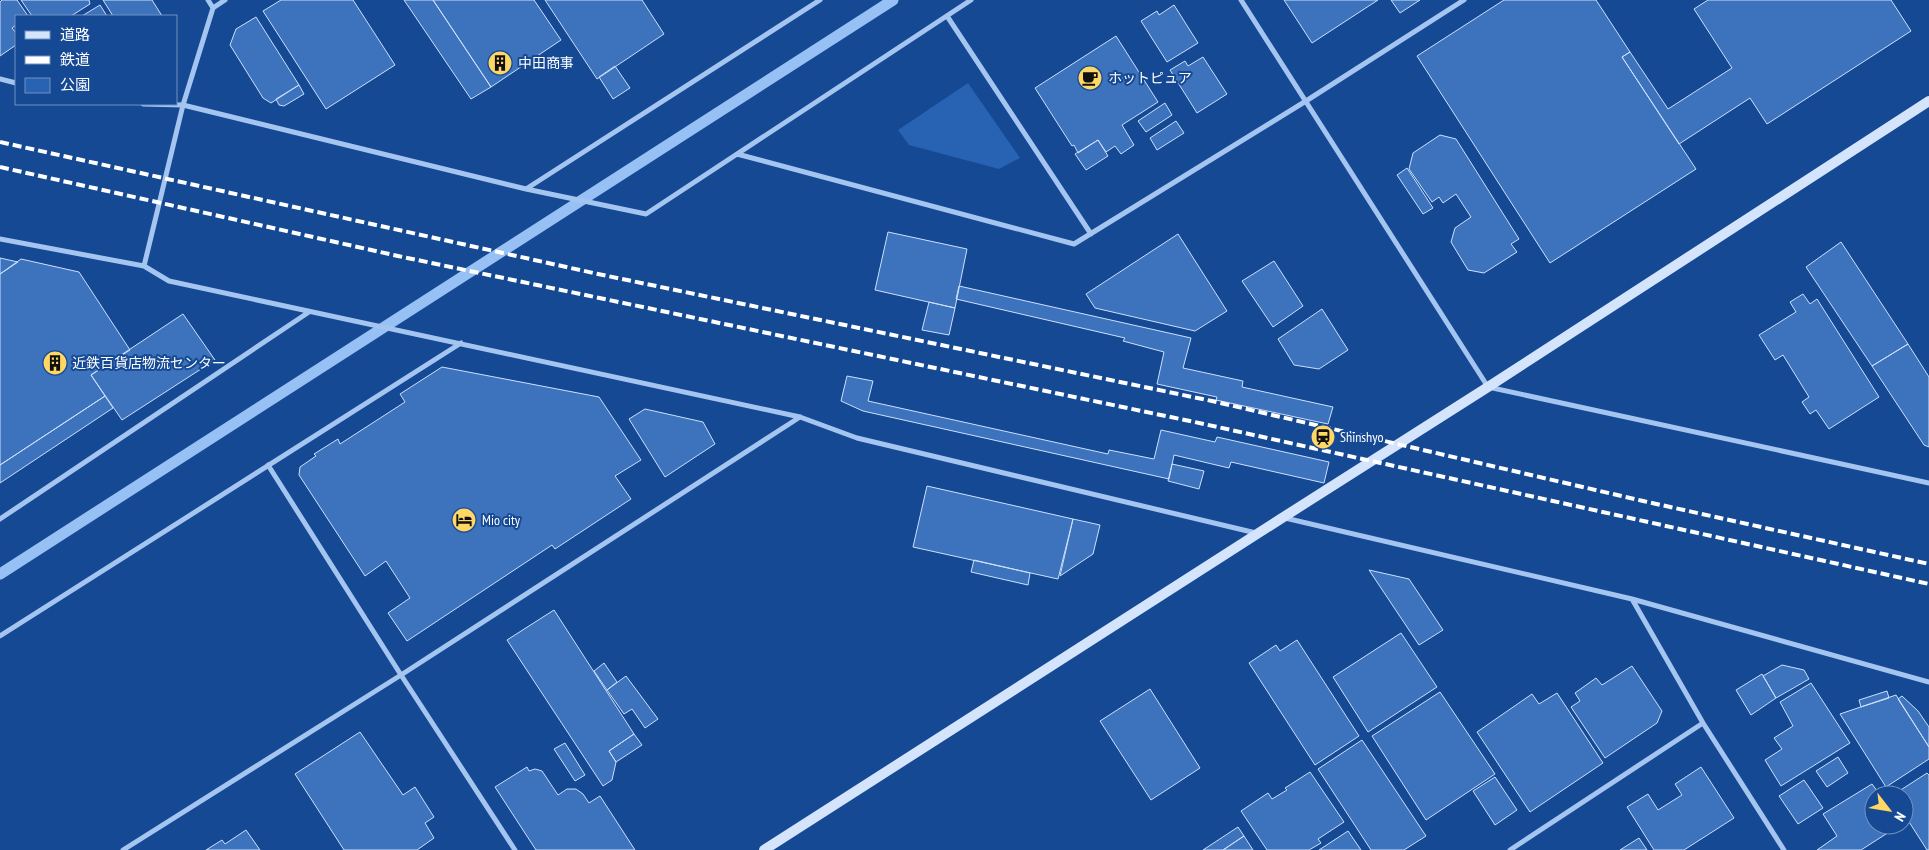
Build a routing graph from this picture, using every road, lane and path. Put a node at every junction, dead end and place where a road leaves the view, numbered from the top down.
1 (208, 0) edge
2 (225, 0) edge
3 (820, 0) edge
4 (971, 0) edge
5 (1242, 0) edge
6 (1464, 0) edge
7 (213, 8) junction
8 (947, 16) junction
9 (0, 79) edge
10 (15, 83) edge
11 (1929, 100) edge
12 (1306, 101) junction
13 (178, 105) edge
14 (183, 105) junction
15 (737, 154) junction
16 (526, 189) junction
17 (1091, 234) junction
18 (0, 239) edge
19 (144, 266) junction
20 (309, 312) junction
21 (461, 343) junction
22 (1488, 387) junction
23 (800, 417) junction
24 (268, 465) junction
25 (1929, 483) edge
26 (1282, 518) junction
27 (0, 519) edge
28 (1258, 533) junction
29 (1632, 599) junction
30 (0, 636) edge
31 (401, 674) junction
32 (1929, 682) edge
33 (1703, 723) junction
34 (123, 850) edge
35 (515, 850) edge
36 (764, 850) edge
37 (1510, 850) edge
38 (1784, 850) edge

1 - 7 street
2 - 7 street
3 - 16 street
4 - 8 street
5 - 12 street
6 - 12 street
7 - 14 street
8 - 15 street
8 - 17 street
9 - 10 street
11 - 22 street
12 - 17 street
12 - 22 street
13 - 14 street
14 - 16 street
14 - 19 street
15 - 16 street
15 - 17 street
18 - 19 street
19 - 20 street
20 - 21 street
20 - 27 street
21 - 23 street
21 - 24 street
22 - 25 street
22 - 26 street
23 - 28 street
23 - 31 street
24 - 30 street
24 - 31 street
26 - 28 street
26 - 29 street
28 - 36 street
29 - 32 street
29 - 33 street
31 - 34 street
31 - 35 street
33 - 37 street
33 - 38 street

